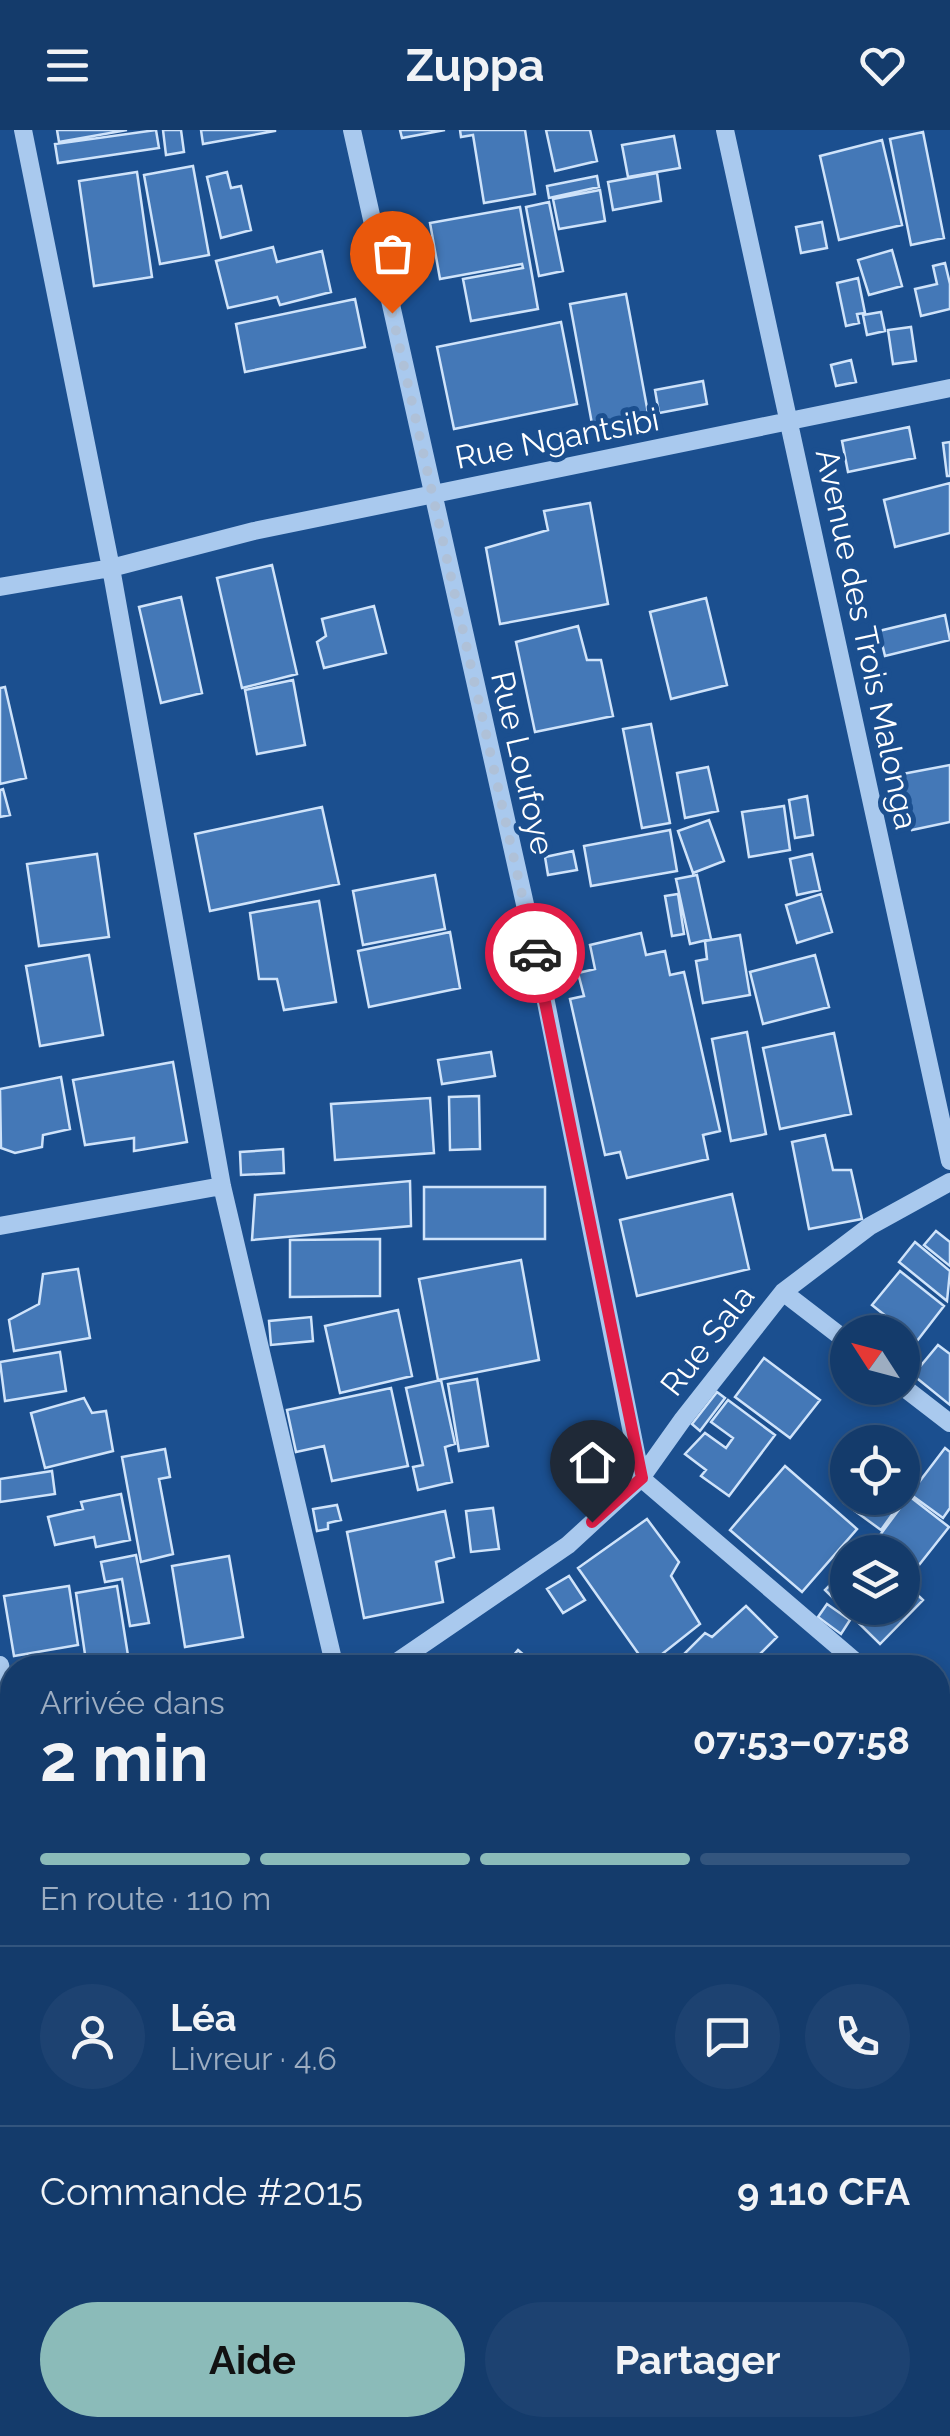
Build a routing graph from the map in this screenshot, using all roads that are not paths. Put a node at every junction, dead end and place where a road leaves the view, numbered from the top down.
1 (23, 130) edge
2 (352, 130) edge
3 (726, 130) edge
4 (950, 388) edge
5 (788, 422) junction
6 (432, 493) junction
7 (111, 568) junction
8 (0, 587) edge
9 (950, 1162) edge
10 (950, 1182) edge
11 (222, 1186) junction
12 (0, 1226) edge
13 (783, 1292) junction
14 (830, 1328) edge
15 (920, 1400) edge
16 (950, 1423) edge
17 (642, 1478) junction
18 (333, 1655) edge
19 (418, 1655) edge
20 (848, 1655) edge

1 - 7 street
2 - 6 street, Rue Loufoye
3 - 5 street, Avenue des Trois Malonga
4 - 5 street, Rue Ngantsibi
5 - 6 street, Rue Ngantsibi
5 - 9 street, Avenue des Trois Malonga
6 - 7 street, Rue Ngantsibi
6 - 17 street, Rue Loufoye
7 - 8 street, Rue Ngantsibi
7 - 11 street
10 - 13 street, Rue Sala
11 - 12 street
11 - 18 street
13 - 14 street
13 - 17 street, Rue Sala
15 - 16 street
17 - 19 street, Rue Sala
17 - 20 street

